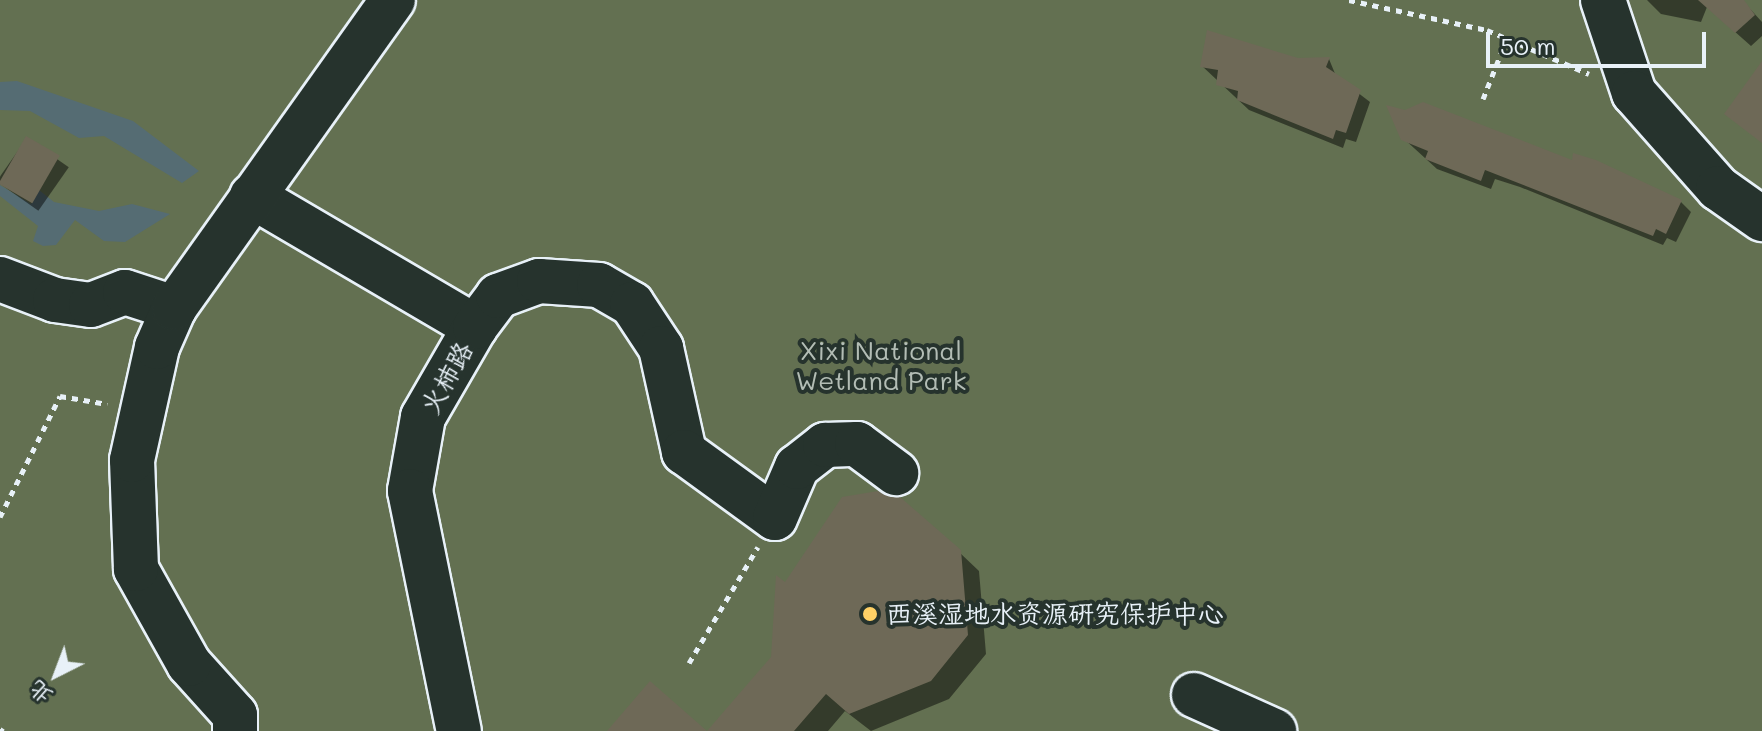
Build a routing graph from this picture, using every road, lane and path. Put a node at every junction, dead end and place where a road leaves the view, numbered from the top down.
1 (393, 0) edge
2 (1349, 0) edge
3 (1603, 0) edge
4 (1507, 38) junction
5 (1634, 93) junction
6 (1483, 99) dead end
7 (252, 196) junction
8 (1762, 219) edge
9 (0, 279) edge
10 (174, 308) junction
11 (475, 327) junction
12 (147, 410) junction
13 (896, 473) dead end
14 (0, 517) edge
15 (775, 518) junction
16 (689, 663) dead end
17 (1194, 695) dead end
18 (235, 731) edge
19 (459, 731) edge
20 (1274, 731) edge

1 - 7 lane
2 - 4 path
3 - 5 lane
4 - 5 path
4 - 6 path
5 - 8 lane
7 - 10 lane
7 - 11 lane, 火柿路
9 - 10 lane
10 - 12 lane
11 - 15 lane
11 - 19 lane, 火柿路
12 - 14 path
12 - 18 lane
13 - 15 lane
15 - 16 path
17 - 20 lane

